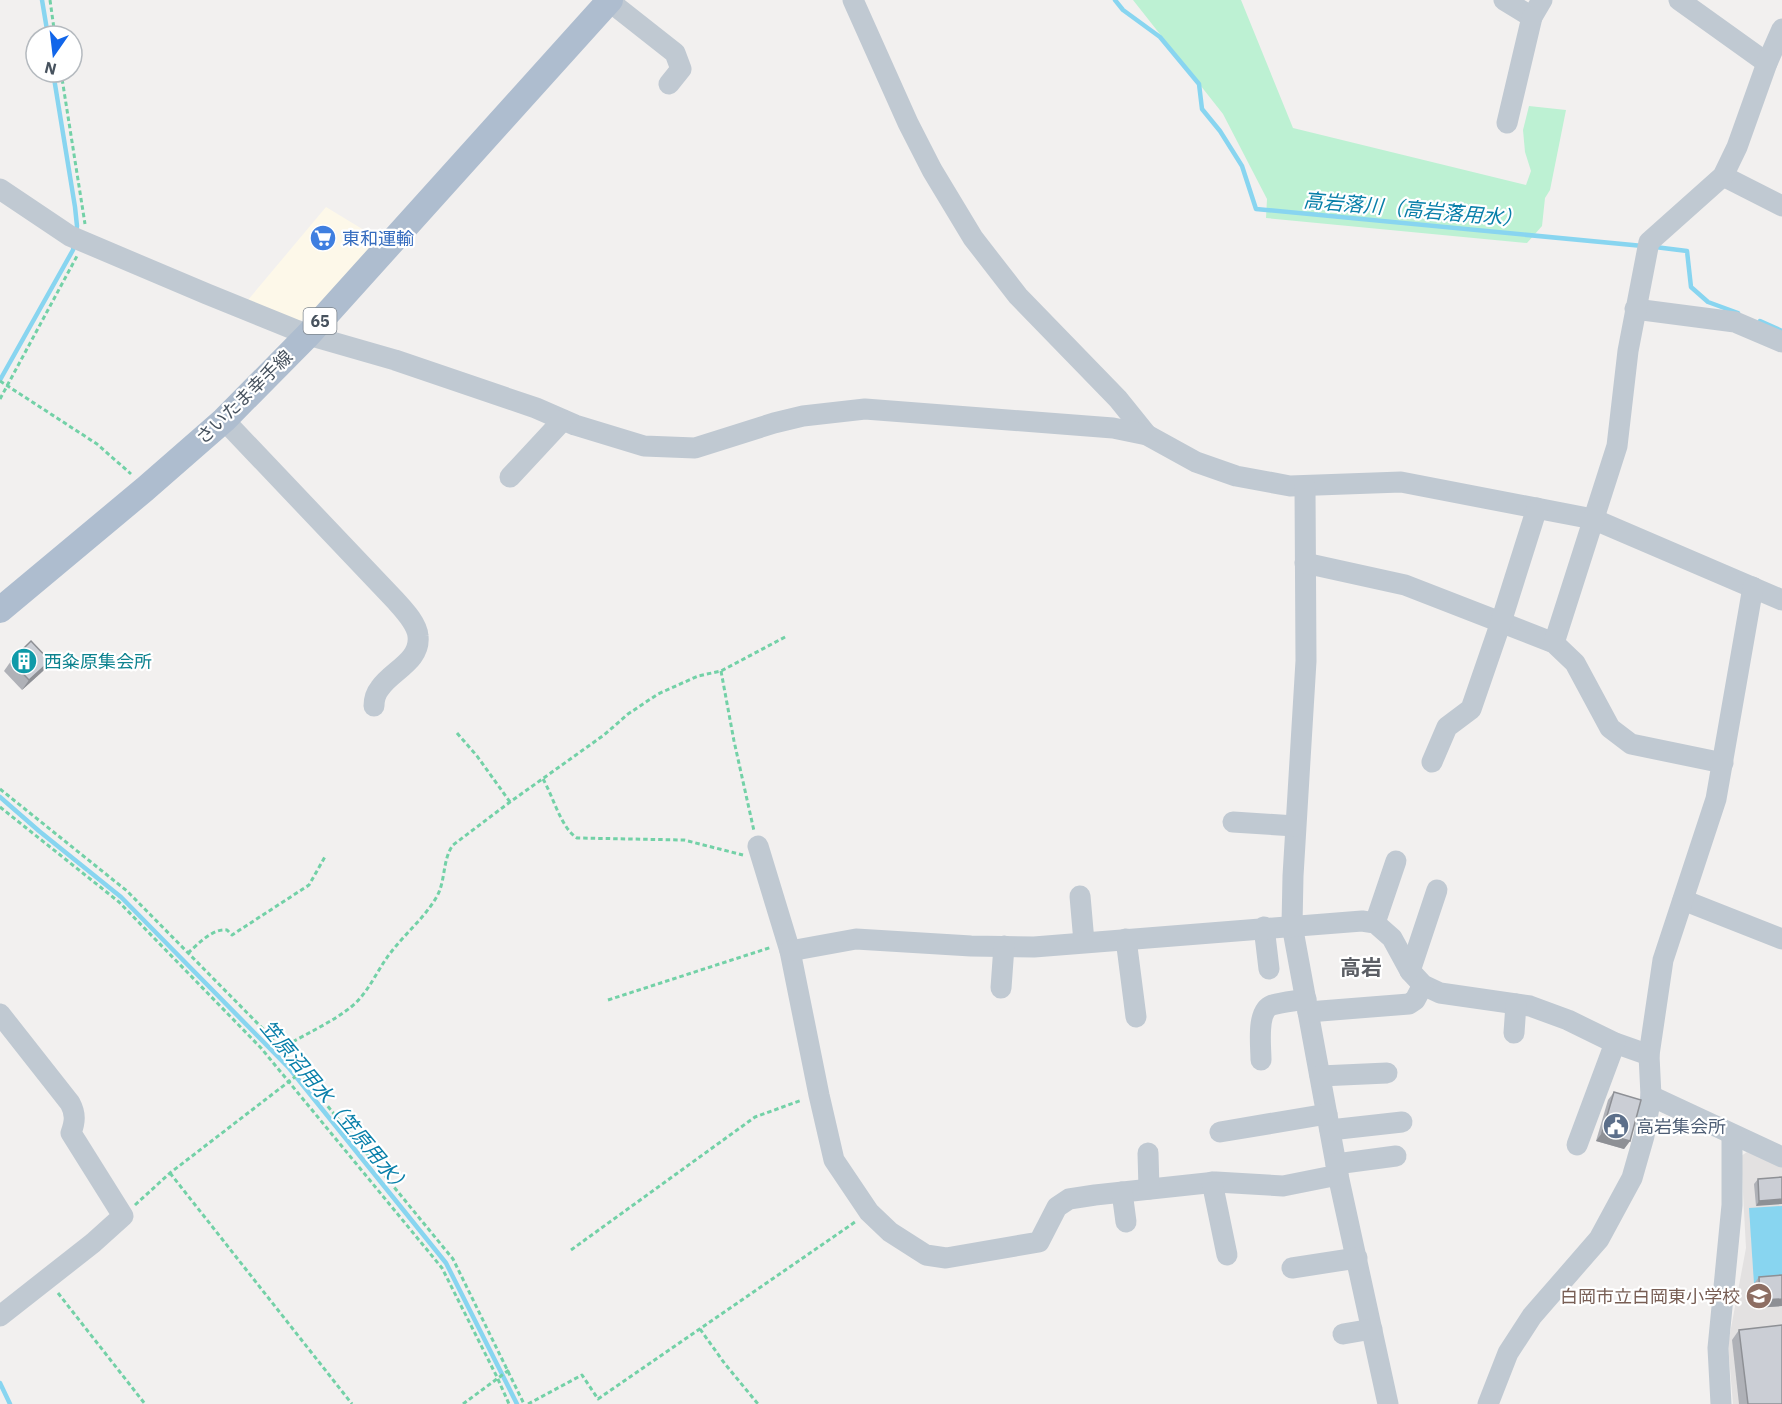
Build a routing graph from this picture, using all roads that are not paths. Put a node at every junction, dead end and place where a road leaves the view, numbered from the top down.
1 (610, 0) edge
2 (853, 0) edge
3 (1504, 0) edge
4 (1679, 0) edge
5 (1537, 8) edge
6 (1782, 29) edge
7 (1767, 63) junction
8 (669, 84) dead end
9 (1507, 123) dead end
10 (1723, 177) junction
11 (0, 189) edge
12 (1782, 206) edge
13 (1635, 309) junction
14 (308, 335) junction
15 (1782, 342) edge
16 (224, 420) junction
17 (562, 420) junction
18 (1147, 435) junction
19 (510, 477) dead end
20 (1305, 487) junction
21 (1537, 508) junction
22 (1593, 519) junction
23 (1305, 563) junction
24 (1753, 587) junction
25 (1782, 600) edge
26 (0, 610) edge
27 (1501, 622) junction
28 (1554, 643) junction
29 (374, 706) dead end
30 (1432, 762) dead end
31 (1723, 763) junction
32 (1233, 822) dead end
33 (1296, 826) junction
34 (760, 852) road end
35 (1396, 861) dead end
36 (1437, 890) dead end
37 (1080, 896) dead end
38 (1683, 900) junction
39 (1375, 923) junction
40 (1292, 925) junction
41 (1264, 927) junction
42 (1126, 939) junction
43 (1782, 939) edge
44 (1084, 942) junction
45 (789, 946) junction
46 (1004, 946) junction
47 (1269, 969) dead end
48 (1416, 978) junction
49 (1001, 988) dead end
50 (1516, 1004) junction
51 (1307, 1006) junction
52 (0, 1014) edge
53 (1136, 1017) dead end
54 (1514, 1033) dead end
55 (1615, 1043) junction
56 (1649, 1055) junction
57 (1261, 1059) dead end
58 (1387, 1073) dead end
59 (1320, 1076) junction
60 (1651, 1096) junction
61 (1329, 1122) junction
62 (1402, 1122) dead end
63 (1220, 1132) dead end
64 (1732, 1135) junction
65 (1576, 1145) dead end
66 (1148, 1153) dead end
67 (1396, 1156) dead end
68 (1782, 1157) edge
69 (1337, 1169) junction
70 (1212, 1182) junction
71 (1149, 1189) junction
72 (1122, 1192) junction
73 (1126, 1222) dead end
74 (1227, 1255) dead end
75 (1357, 1258) junction
76 (1292, 1268) dead end
77 (0, 1316) edge
78 (1372, 1329) junction
79 (1342, 1334) dead end
80 (1388, 1404) edge
81 (1488, 1404) edge
82 (1721, 1404) edge

1 - 8 street
1 - 14 main road, さいたま幸手線 / 65
2 - 18 street
3 - 5 street
4 - 7 street
5 - 9 street
6 - 7 street
7 - 10 street
10 - 12 street
10 - 13 street
11 - 14 street
13 - 15 street
13 - 22 street
14 - 16 main road, さいたま幸手線 / 65
14 - 17 street
16 - 26 main road, さいたま幸手線 / 65
16 - 29 street
17 - 18 street
17 - 19 street
18 - 20 street
20 - 21 street
20 - 23 street
21 - 22 street
21 - 27 street
22 - 24 street
22 - 28 street
23 - 27 street
23 - 33 street
24 - 25 street
24 - 31 street
27 - 28 street
27 - 30 street
28 - 31 street
31 - 38 street
32 - 33 street
33 - 40 street
34 - 45 street
35 - 39 street
36 - 48 street
37 - 44 street
38 - 43 street
38 - 56 street
39 - 40 street
39 - 48 street
40 - 41 street
40 - 51 street
41 - 42 street
41 - 47 street
42 - 44 street
42 - 53 street
44 - 46 street
45 - 46 street
45 - 72 street
46 - 49 street
48 - 50 street
48 - 51 street
50 - 54 street
50 - 55 street
51 - 57 street
51 - 59 street
52 - 77 street
55 - 56 street
55 - 65 street
56 - 60 street
58 - 59 street
59 - 61 street
60 - 64 street
60 - 81 street
61 - 62 street
61 - 63 street
61 - 69 street
64 - 68 street
64 - 82 street
66 - 71 street
67 - 69 street
69 - 70 street
69 - 75 street
70 - 71 street
70 - 74 street
71 - 72 street
72 - 73 street
75 - 76 street
75 - 78 street
78 - 79 street
78 - 80 street

